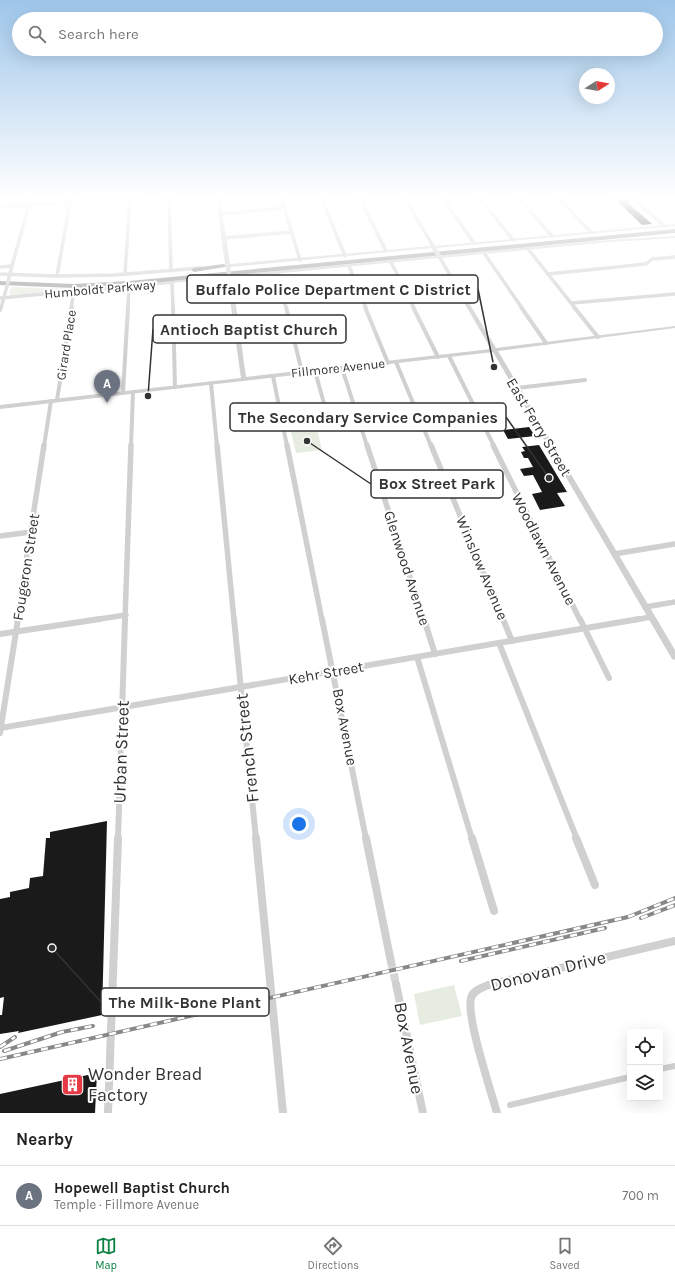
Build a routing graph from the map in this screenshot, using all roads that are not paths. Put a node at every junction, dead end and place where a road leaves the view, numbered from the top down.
1 (17, 249) edge
2 (62, 249) edge
3 (127, 249) edge
4 (170, 249) edge
5 (224, 249) edge
6 (297, 249) edge
7 (342, 249) edge
8 (385, 249) edge
9 (423, 249) edge
10 (435, 249) edge
11 (438, 249) edge
12 (493, 249) edge
13 (528, 249) joint
14 (386, 252) junction
15 (484, 253) junction
16 (345, 256) junction
17 (439, 256) junction
18 (675, 257) edge
19 (300, 260) junction
20 (391, 262) junction
21 (12, 266) junction
22 (226, 266) junction
23 (349, 266) junction
24 (0, 267) edge
25 (171, 270) junction
26 (277, 272) junction
27 (0, 274) edge
28 (126, 274) junction
29 (548, 274) junction
30 (9, 276) junction
31 (57, 276) junction
32 (230, 276) junction
33 (0, 279) edge
34 (77, 281) junction
35 (172, 282) junction
36 (0, 283) edge
37 (28, 285) junction
38 (7, 286) junction
39 (0, 288) edge
40 (129, 288) junction
41 (74, 290) junction
42 (675, 294) edge
43 (2, 298) edge
44 (572, 303) junction
45 (0, 310) edge
46 (675, 327) edge
47 (598, 337) junction
48 (546, 343) junction
49 (494, 350) junction
50 (448, 356) junction
51 (438, 357) junction
52 (396, 362) junction
53 (388, 363) junction
54 (342, 368) junction
55 (314, 371) junction
56 (302, 372) junction
57 (273, 376) junction
58 (244, 379) junction
59 (585, 380) dead end
60 (211, 383) junction
61 (175, 387) junction
62 (517, 388) junction
63 (133, 392) junction
64 (123, 393) junction
65 (54, 400) junction
66 (0, 406) edge
67 (330, 426) dead end
68 (31, 532) junction
69 (0, 536) edge
70 (675, 544) edge
71 (614, 554) junction
72 (675, 602) edge
73 (645, 607) junction
74 (126, 615) junction
75 (651, 617) junction
76 (584, 628) junction
77 (15, 632) junction
78 (0, 634) edge
79 (512, 641) junction
80 (499, 643) junction
81 (436, 654) junction
82 (417, 657) junction
83 (675, 657) edge
84 (334, 672) junction
85 (609, 678) dead end
86 (241, 688) junction
87 (123, 708) junction
88 (0, 730) edge
89 (595, 885) dead end
90 (494, 911) dead end
91 (675, 941) edge
92 (391, 962) tunnel mouth
93 (396, 984) tunnel mouth
94 (675, 1066) edge
95 (663, 1068) edge
96 (627, 1077) edge
97 (510, 1105) dead end
98 (108, 1113) edge
99 (283, 1113) edge
100 (422, 1113) edge
101 (497, 1113) edge

1 - 21 street
2 - 31 street
3 - 28 street
4 - 25 street
5 - 22 street
6 - 19 street
7 - 16 street
8 - 14 street
9 - 14 street, Humboldt Parkway
10 - 17 street, East Ferry Street, bridge
11 - 34 highway
12 - 37 highway
13 - 15 street, Humboldt Parkway
13 - 29 street
14 - 16 street, Humboldt Parkway
15 - 17 street, Humboldt Parkway
15 - 48 street
16 - 19 street, Humboldt Parkway
17 - 20 street, Humboldt Parkway
17 - 49 street, East Ferry Street
18 - 29 street
19 - 22 street, Humboldt Parkway
20 - 23 street, Humboldt Parkway
20 - 51 street
21 - 24 street
21 - 30 street
22 - 25 street, Humboldt Parkway
22 - 32 street, bridge
22 - 34 highway
23 - 26 street, Humboldt Parkway
23 - 53 street
25 - 28 street, Humboldt Parkway
26 - 32 street, Humboldt Parkway
26 - 56 street
27 - 30 street, Humboldt Parkway
28 - 31 street, Humboldt Parkway
29 - 44 street
30 - 31 street, Humboldt Parkway
30 - 38 street, bridge
32 - 35 street, Humboldt Parkway
32 - 58 street
33 - 34 highway
35 - 37 highway
35 - 40 street, Humboldt Parkway
35 - 61 street
36 - 37 highway
38 - 39 street
38 - 43 street
40 - 41 street, Humboldt Parkway
40 - 64 street
41 - 43 street, Humboldt Parkway
41 - 65 street, Girard Place
42 - 44 street
43 - 45 street
44 - 47 street
46 - 47 street, Fillmore Avenue
47 - 48 street, Fillmore Avenue
48 - 49 street, Fillmore Avenue
49 - 50 street, Fillmore Avenue
49 - 62 street, East Ferry Street
50 - 51 street, Fillmore Avenue
50 - 76 street, Woodlawn Avenue
51 - 52 street, Fillmore Avenue
52 - 53 street, Fillmore Avenue
52 - 79 street, Winslow Avenue
53 - 54 street, Fillmore Avenue
54 - 55 street, Fillmore Avenue
54 - 81 street, Glenwood Avenue
55 - 56 street, Fillmore Avenue
55 - 67 street
56 - 57 street, Fillmore Avenue
57 - 58 street, Fillmore Avenue
57 - 84 street, Box Avenue
58 - 60 street, Fillmore Avenue
59 - 62 street
60 - 61 street, Fillmore Avenue
60 - 86 street, French Street
61 - 63 street, Fillmore Avenue
62 - 71 street, East Ferry Street
63 - 64 street, Fillmore Avenue
63 - 74 street, Urban Street
64 - 65 street, Fillmore Avenue
65 - 66 street, Fillmore Avenue
65 - 68 street, Fougeron Street
68 - 69 street
68 - 77 street, Fougeron Street
70 - 71 street
71 - 73 street, East Ferry Street
72 - 73 street
73 - 75 street, East Ferry Street
74 - 77 street
74 - 87 street, Urban Street
75 - 76 street, Kehr Street
75 - 83 street, East Ferry Street
76 - 79 street, Kehr Street
76 - 85 street, Woodlawn Avenue
77 - 78 street
77 - 88 street, Fougeron Street
79 - 80 street, Kehr Street
80 - 81 street, Kehr Street
80 - 89 street, Winslow Avenue
81 - 82 street, Kehr Street
82 - 84 street, Kehr Street
82 - 90 street
84 - 86 street, Kehr Street
84 - 92 street, Box Avenue
86 - 87 street, Kehr Street
86 - 99 street, French Street
87 - 88 street, Kehr Street
87 - 98 street, Urban Street
91 - 101 street, Donovan Drive
93 - 100 street, Box Avenue
94 - 95 street
96 - 97 street

